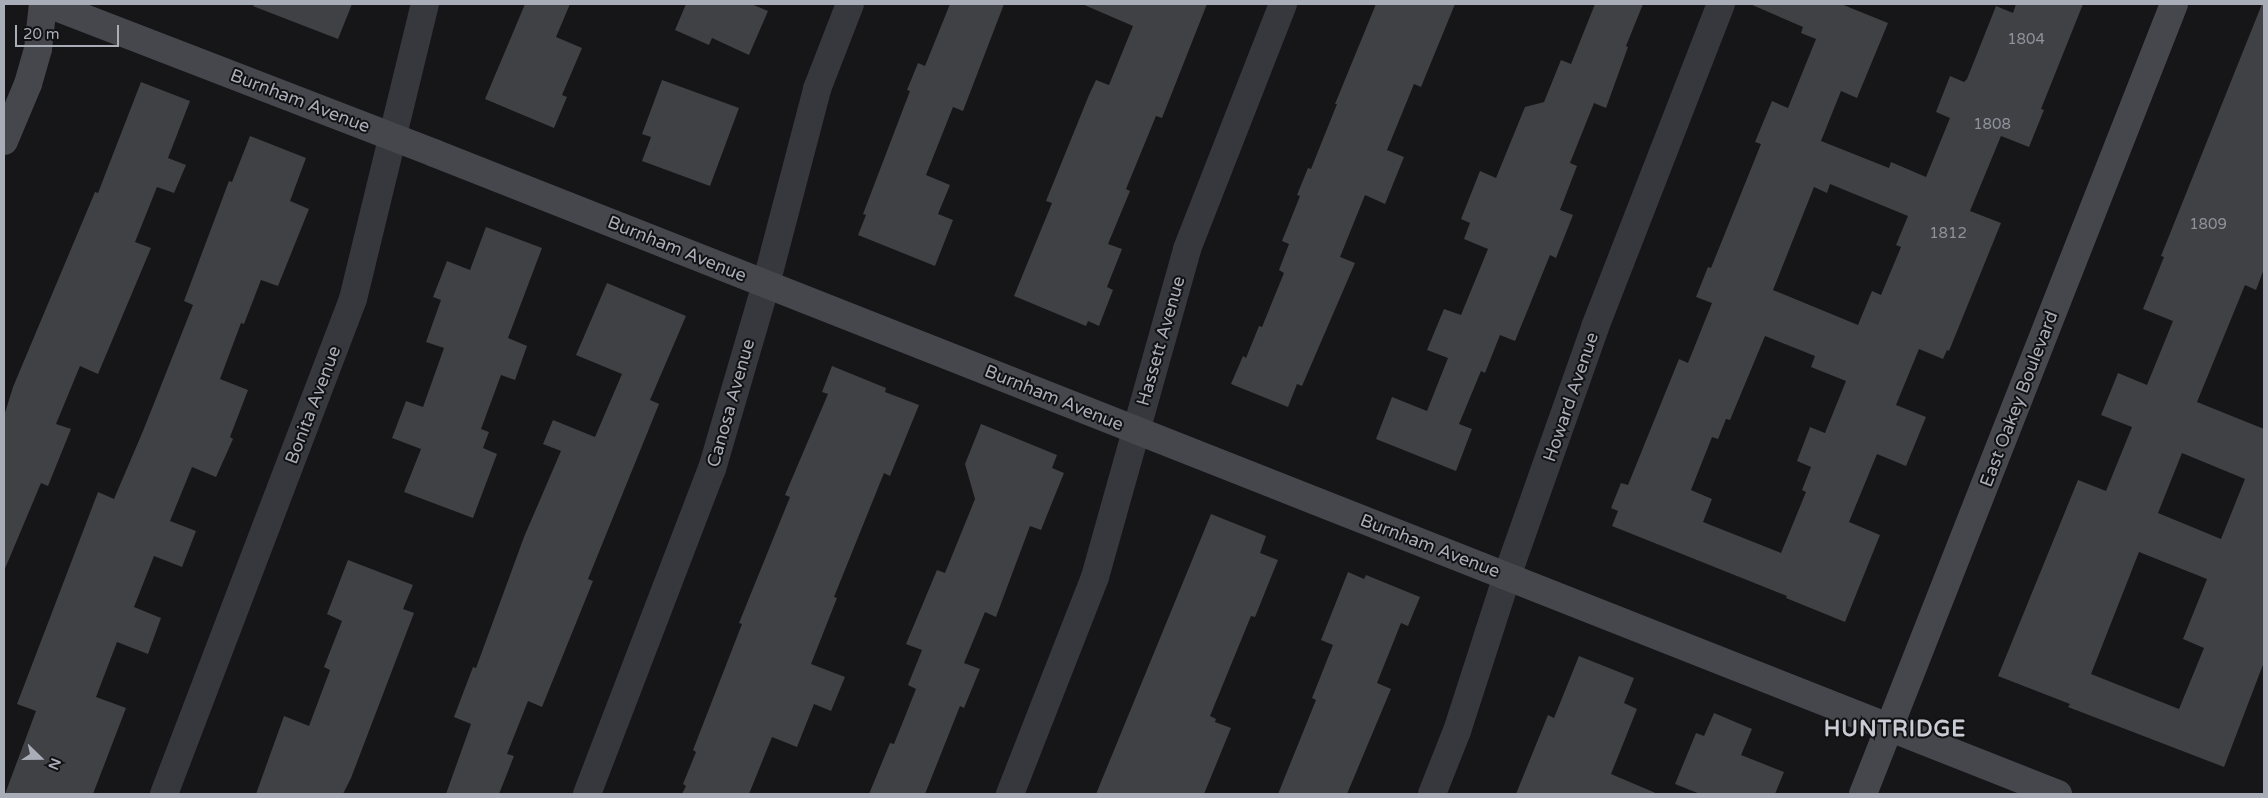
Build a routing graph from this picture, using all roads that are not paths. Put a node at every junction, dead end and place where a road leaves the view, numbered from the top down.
1 (43, 4) edge
2 (48, 4) edge
3 (425, 4) edge
4 (850, 4) edge
5 (1282, 4) edge
6 (1721, 4) edge
7 (2174, 4) edge
8 (392, 136) junction
9 (4, 141) edge
10 (766, 284) junction
11 (1136, 430) junction
12 (1507, 576) junction
13 (1890, 729) junction
14 (164, 794) edge
15 (587, 794) edge
16 (1010, 794) edge
17 (1432, 794) edge
18 (1863, 794) edge
19 (2058, 794) edge

1 - 9 street
2 - 8 street, Burnham Avenue
3 - 8 street, Bonita Avenue
4 - 10 street, Canosa Avenue
5 - 11 street, Hassett Avenue
6 - 12 street, Howard Avenue
7 - 13 street, East Oakey Boulevard
8 - 10 street, Burnham Avenue
8 - 14 street, Bonita Avenue
10 - 11 street, Burnham Avenue
10 - 15 street, Canosa Avenue
11 - 12 street, Burnham Avenue
11 - 16 street, Hassett Avenue
12 - 13 street, Burnham Avenue
12 - 17 street, Howard Avenue
13 - 18 street, East Oakey Boulevard
13 - 19 street, Burnham Avenue

